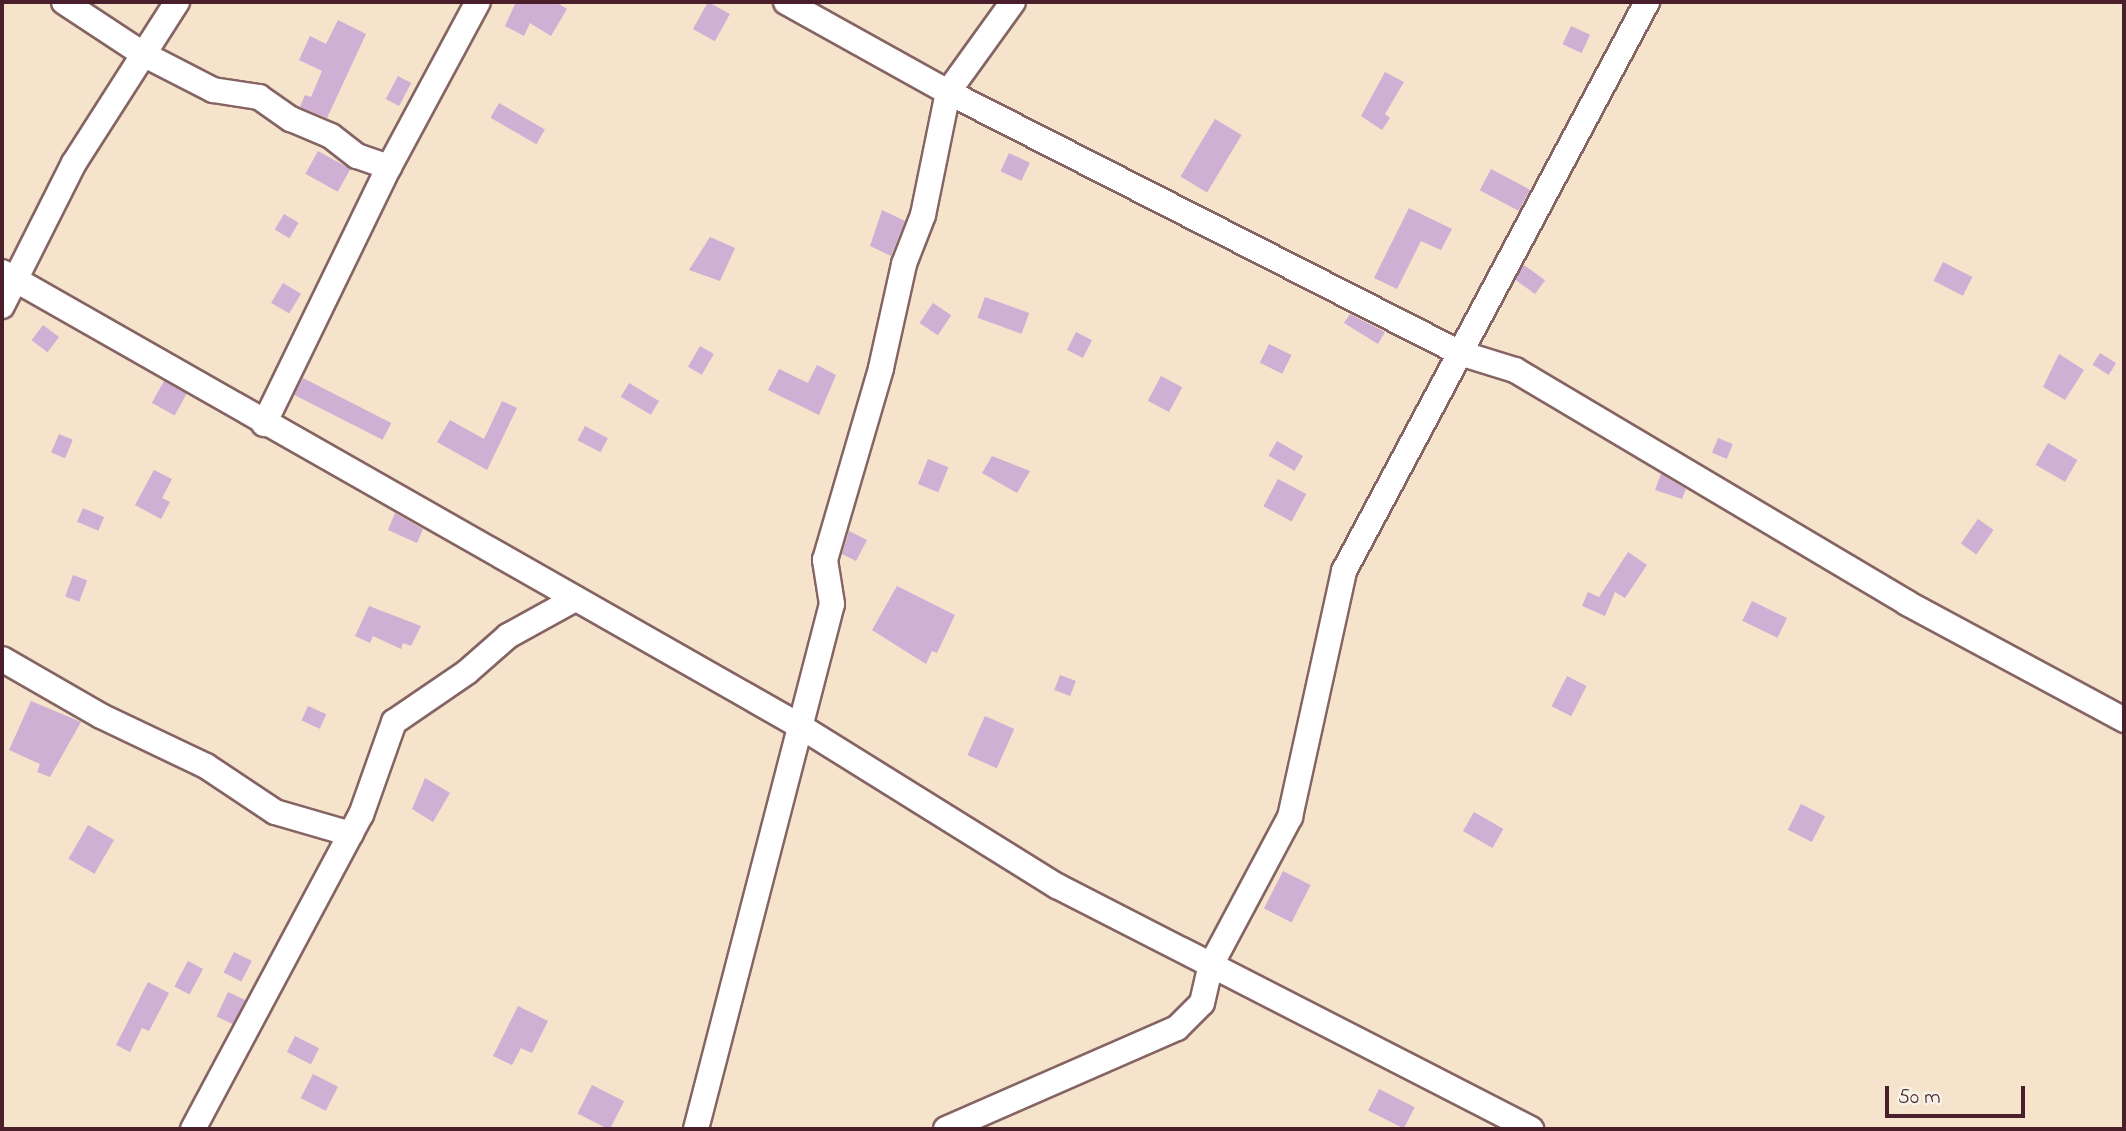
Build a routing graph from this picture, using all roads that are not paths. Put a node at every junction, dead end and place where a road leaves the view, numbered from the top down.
1 (67, 2) edge
2 (177, 2) edge
3 (478, 2) edge
4 (786, 2) edge
5 (1013, 2) edge
6 (1647, 2) edge
7 (143, 54) junction
8 (948, 92) junction
9 (389, 167) junction
10 (8, 276) edge
11 (2, 306) edge
12 (1460, 353) junction
13 (264, 424) junction
14 (575, 599) junction
15 (2, 659) edge
16 (2124, 720) edge
17 (798, 725) junction
18 (351, 834) junction
19 (1211, 965) junction
20 (192, 1129) edge
21 (696, 1129) edge
22 (946, 1129) edge
23 (1531, 1129) edge

1 - 7 street
2 - 7 street
3 - 9 street
4 - 8 street
5 - 8 street
6 - 12 street
7 - 9 street
7 - 10 street
8 - 12 street
8 - 17 street
9 - 13 street
10 - 11 street
10 - 13 street
12 - 16 street
12 - 19 street
13 - 14 street
14 - 17 street
14 - 18 street
15 - 18 street
17 - 19 street
17 - 21 street
18 - 20 street
19 - 22 street
19 - 23 street

